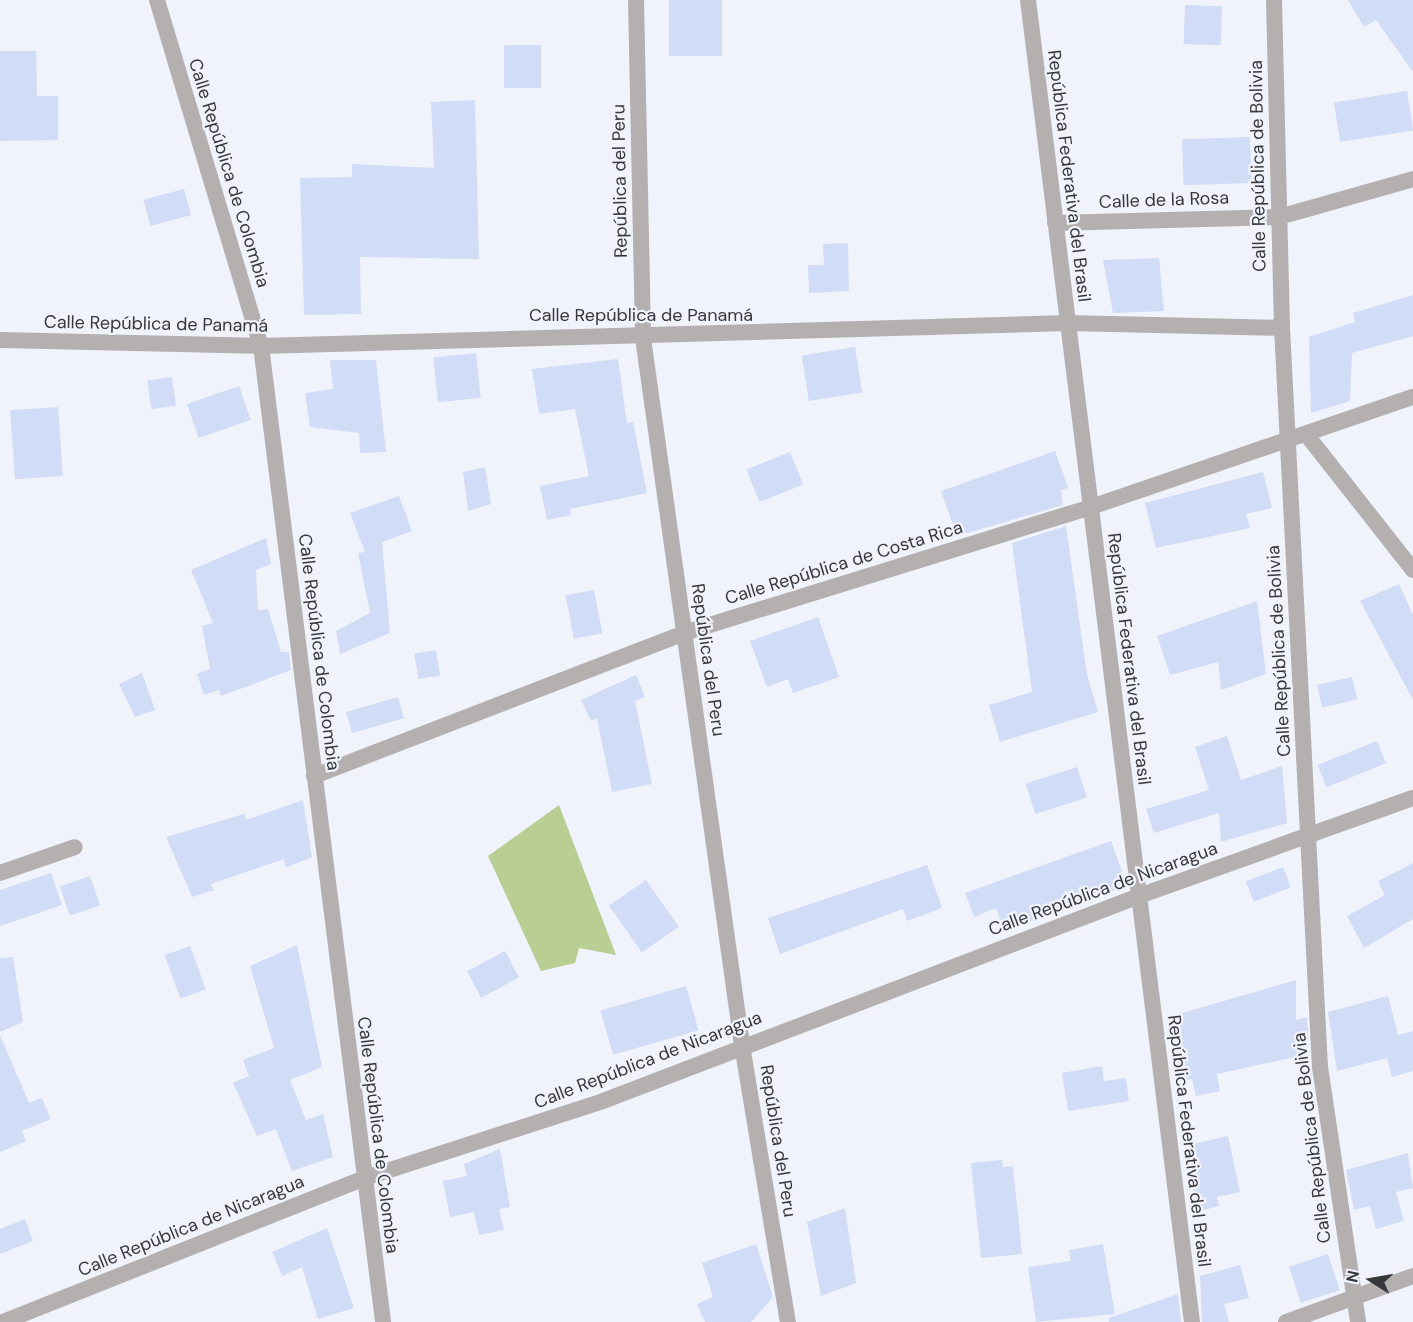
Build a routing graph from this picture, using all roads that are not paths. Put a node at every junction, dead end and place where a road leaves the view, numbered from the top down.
1 (157, 0) edge
2 (636, 0) edge
3 (1028, 0) edge
4 (1274, 0) edge
5 (1413, 179) edge
6 (1279, 217) junction
7 (1055, 223) junction
8 (1068, 323) junction
9 (1282, 328) junction
10 (644, 338) junction
11 (0, 340) edge
12 (261, 346) junction
13 (1413, 397) edge
14 (1306, 434) junction
15 (1288, 437) junction
16 (1091, 507) junction
17 (1413, 570) edge
18 (684, 633) junction
19 (314, 776) junction
20 (1413, 798) edge
21 (1307, 835) junction
22 (75, 847) dead end
23 (0, 873) edge
24 (1139, 896) junction
25 (742, 1045) junction
26 (362, 1179) junction
27 (1413, 1276) edge
28 (1352, 1299) junction
29 (1309, 1318) edge
30 (3, 1322) edge
31 (383, 1322) edge
32 (788, 1322) edge
33 (1192, 1322) edge
34 (1286, 1322) edge
35 (1358, 1322) edge

1 - 12 street, Calle República de Colombia
2 - 10 street, República del Peru
3 - 7 street, República Federativa del Brasil
4 - 6 street, Calle República de Bolivia
5 - 6 street, Calle de la Rosa
6 - 7 street, Calle de la Rosa
6 - 9 street, Calle República de Bolivia
7 - 8 street, República Federativa del Brasil
8 - 9 street, Calle República de Panamá
8 - 10 street, Calle República de Panamá
8 - 16 street, República Federativa del Brasil
9 - 15 street, Calle República de Bolivia
10 - 12 street, Calle República de Panamá
10 - 18 street, República del Peru
11 - 12 street, Calle República de Panamá
12 - 19 street, Calle República de Colombia
13 - 14 street, Calle República de Costa Rica
14 - 15 street, Calle República de Costa Rica
14 - 17 street
15 - 16 street, Calle República de Costa Rica
15 - 21 street, Calle República de Bolivia
16 - 18 street, Calle República de Costa Rica
16 - 24 street, República Federativa del Brasil
18 - 19 street, Calle República de Costa Rica
18 - 25 street, República del Peru
19 - 26 street, Calle República de Colombia
20 - 21 street, Calle República de Nicaragua
21 - 24 street, Calle República de Nicaragua
21 - 28 street, Calle República de Bolivia
22 - 23 street
24 - 25 street, Calle República de Nicaragua
24 - 33 street, República Federativa del Brasil
25 - 26 street, Calle República de Nicaragua
25 - 32 street, República del Peru
26 - 30 street, Calle República de Nicaragua
26 - 31 street, Calle República de Colombia
27 - 28 street
28 - 29 street
28 - 35 street, Calle República de Bolivia
29 - 34 street

